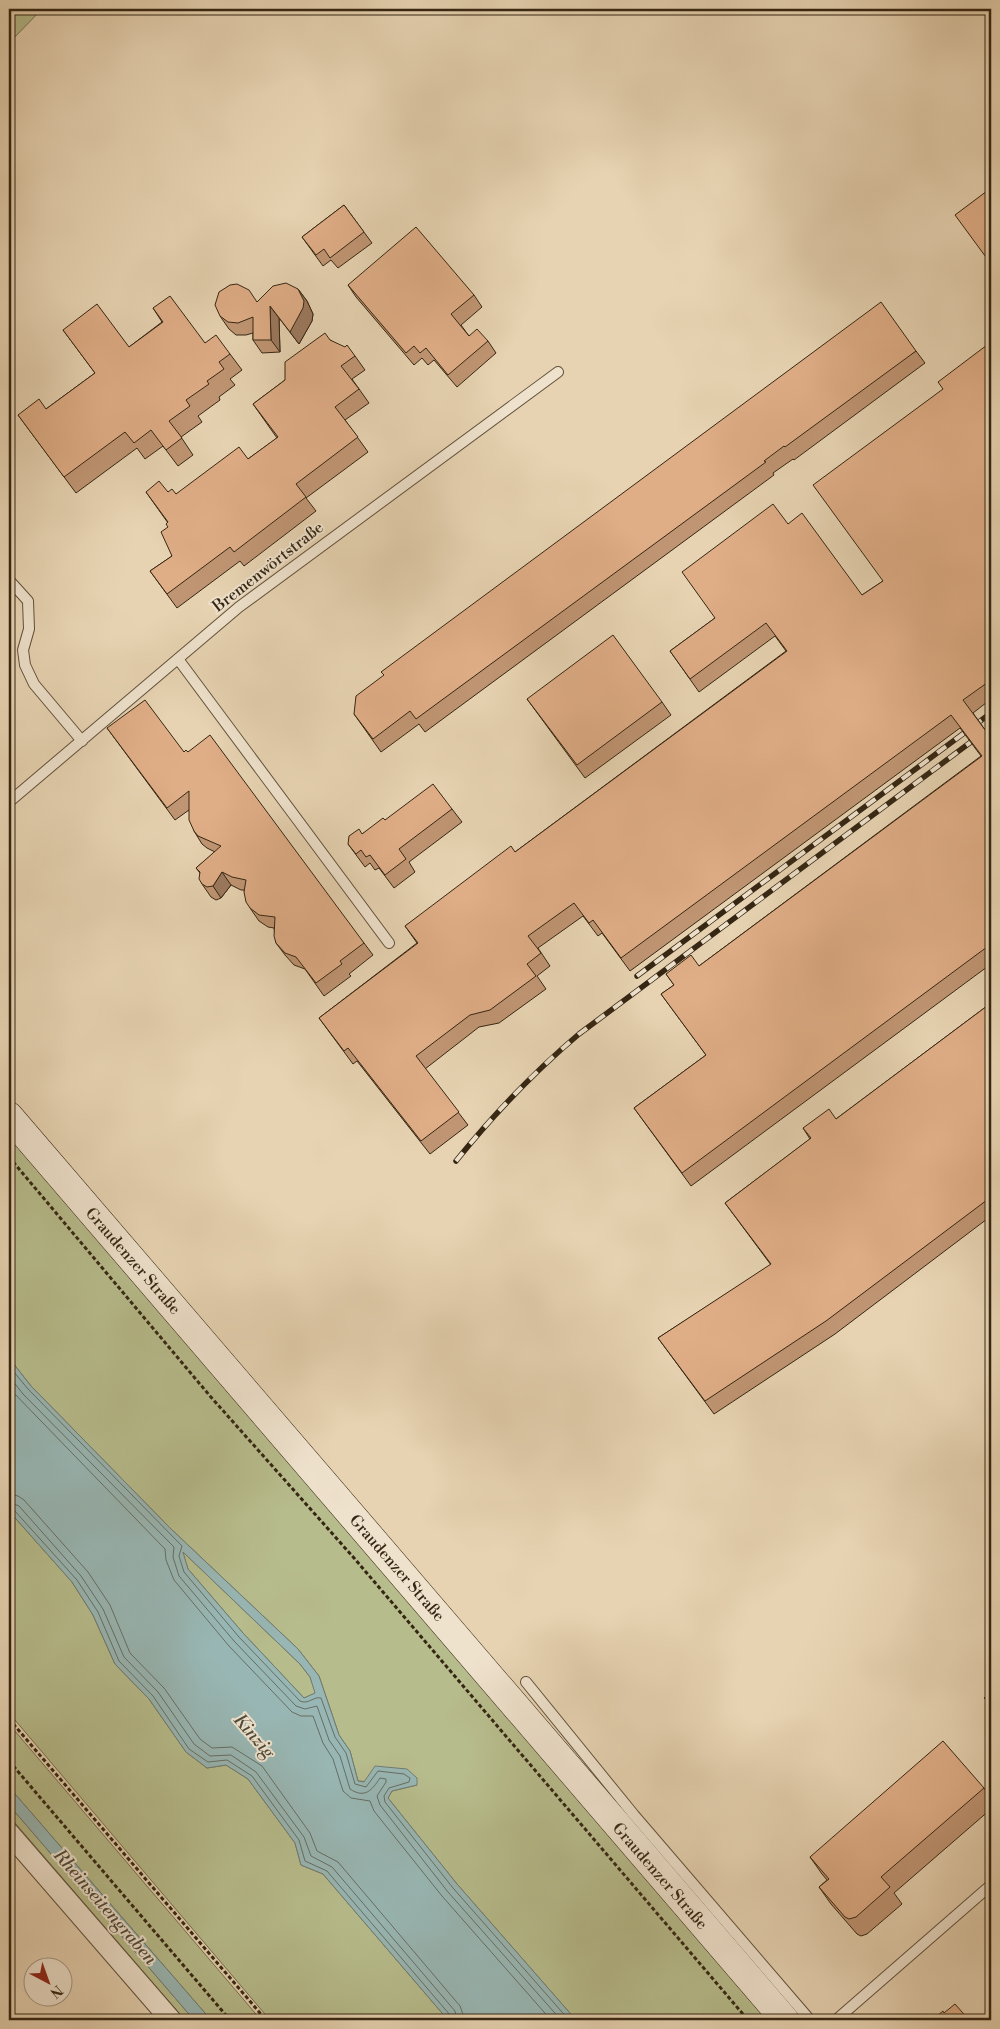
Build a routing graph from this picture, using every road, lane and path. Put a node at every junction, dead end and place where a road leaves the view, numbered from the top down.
1 (558, 372) dead end
2 (9, 580) edge
3 (178, 659) junction
4 (82, 741) junction
5 (9, 802) edge
6 (389, 944) dead end
7 (9, 1116) edge
8 (9, 1157) edge
9 (526, 1682) dead end
10 (9, 1719) edge
11 (9, 1761) edge
12 (9, 1833) edge
13 (991, 1885) edge
14 (171, 2020) edge
15 (230, 2020) edge
16 (266, 2020) edge
17 (748, 2020) edge
18 (785, 2020) edge
19 (810, 2020) edge
20 (836, 2020) edge

1 - 3 lane, Bremenwörtstraße
2 - 4 lane
3 - 4 lane, Bremenwörtstraße
3 - 6 lane
4 - 5 lane, Bremenwörtstraße
7 - 18 street, Graudenzer Straße
8 - 17 path
9 - 19 lane
10 - 16 path
11 - 15 path
12 - 14 street
13 - 20 lane

